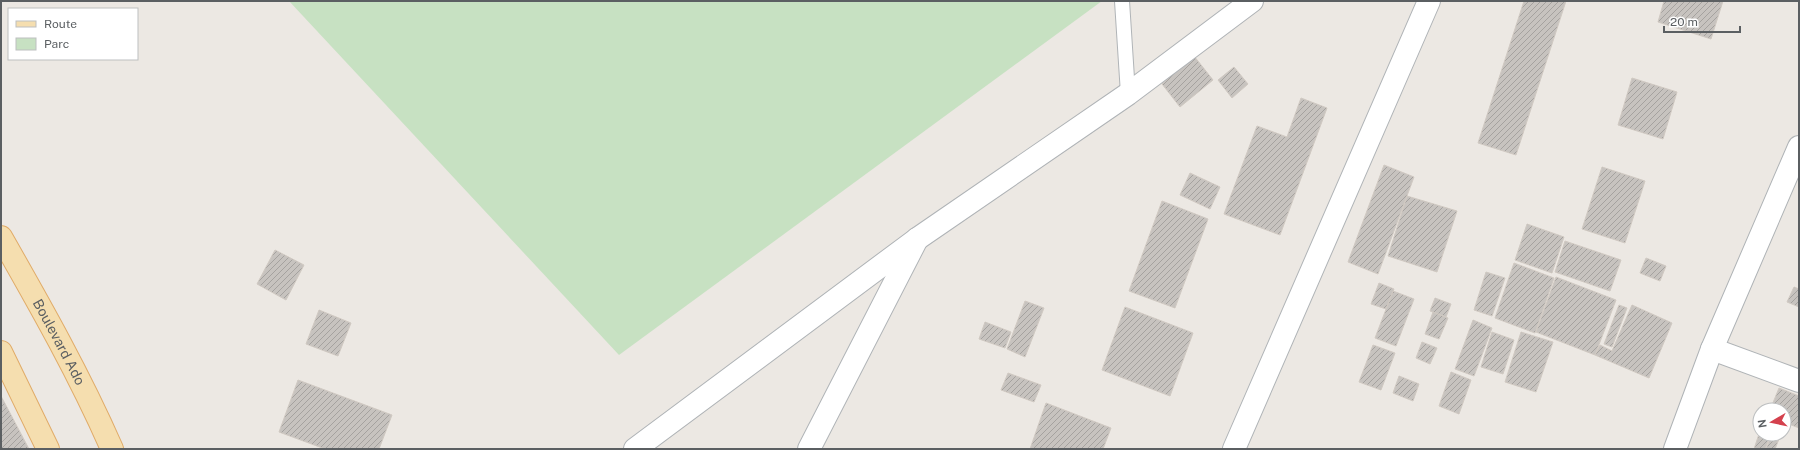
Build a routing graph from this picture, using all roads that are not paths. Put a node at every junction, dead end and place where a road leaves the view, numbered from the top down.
1 (1122, 1) edge
2 (1252, 1) edge
3 (1429, 1) edge
4 (1128, 94) junction
5 (1799, 147) edge
6 (1, 237) edge
7 (917, 239) junction
8 (1712, 349) junction
9 (1, 352) edge
10 (1799, 381) edge
11 (48, 449) edge
12 (112, 449) edge
13 (635, 449) edge
14 (809, 449) edge
15 (1234, 449) edge
16 (1675, 449) edge

1 - 4 lane
2 - 4 street
3 - 15 street
4 - 7 street
5 - 8 street
6 - 12 main road, Boulevard Ado
7 - 13 street
7 - 14 street
8 - 10 street
8 - 16 street
9 - 11 main road

